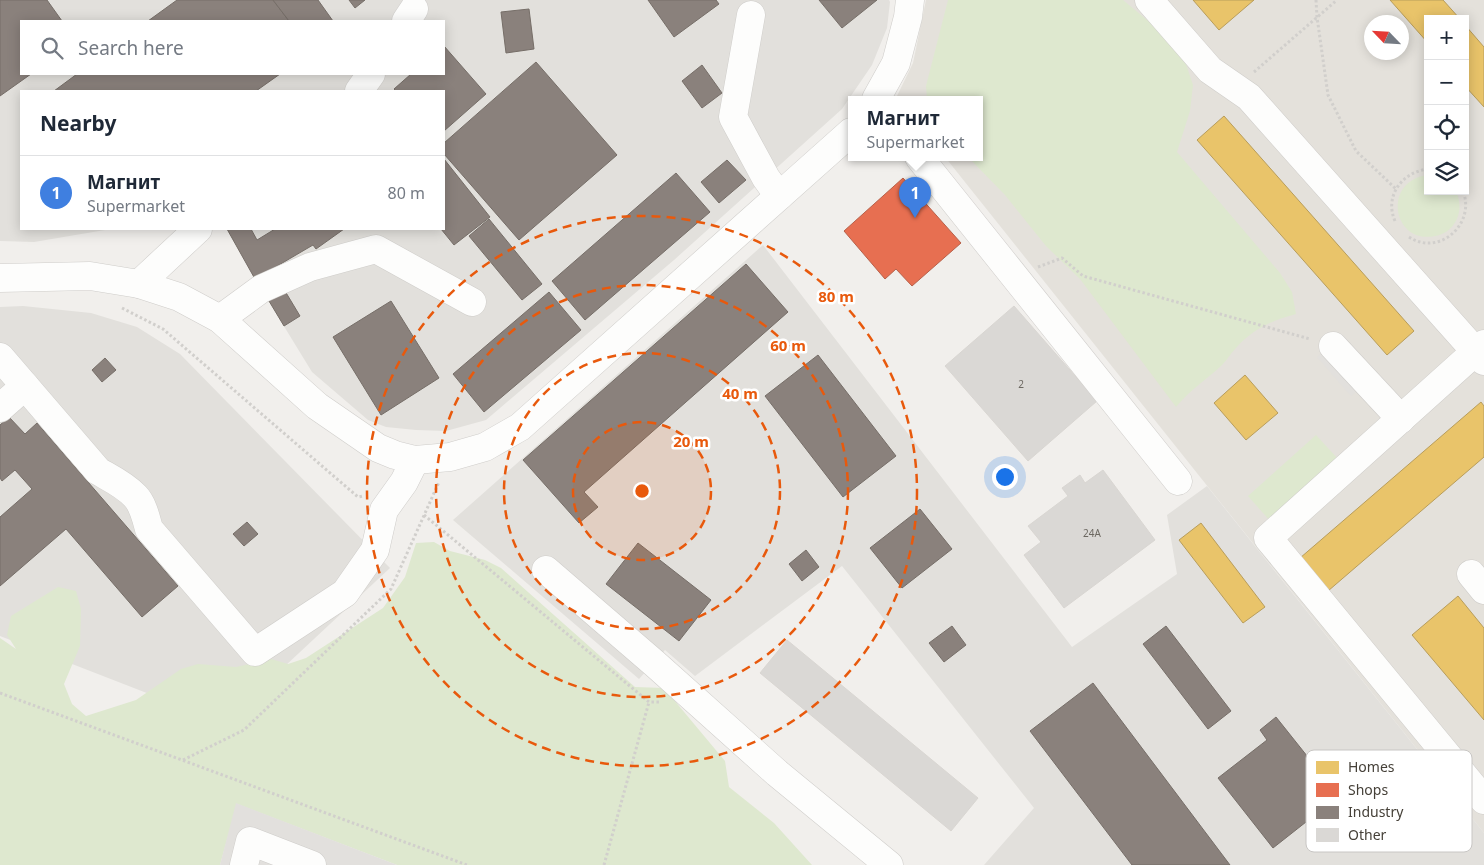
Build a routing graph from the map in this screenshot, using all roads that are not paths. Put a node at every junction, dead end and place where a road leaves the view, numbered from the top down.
1 (910, 0) edge
2 (1149, 0) edge
3 (751, 15) dead end
4 (370, 75) edge
5 (360, 90) edge
6 (878, 96) edge
7 (848, 135) edge
8 (922, 161) edge
9 (779, 196) junction
10 (197, 230) edge
11 (0, 278) edge
12 (139, 284) junction
13 (472, 302) dead end
14 (220, 319) junction
15 (1333, 346) road end
16 (1481, 352) edge
17 (0, 357) edge
18 (25, 386) junction
19 (0, 408) edge
20 (1401, 419) junction
21 (415, 460) junction
22 (1178, 481) dead end
23 (546, 570) dead end
24 (1443, 750) edge
25 (1472, 785) edge
26 (1484, 800) edge
27 (244, 865) edge
28 (312, 865) edge
29 (889, 865) edge

1 - 6 street
2 - 16 street
3 - 9 street
4 - 5 street
7 - 9 street
8 - 22 street
9 - 21 street
10 - 12 street
11 - 12 street
12 - 14 street
13 - 14 street
14 - 21 street
15 - 20 street
16 - 20 street
17 - 18 street
18 - 19 street
18 - 21 street
20 - 24 street
23 - 29 street
25 - 26 street
27 - 28 street

